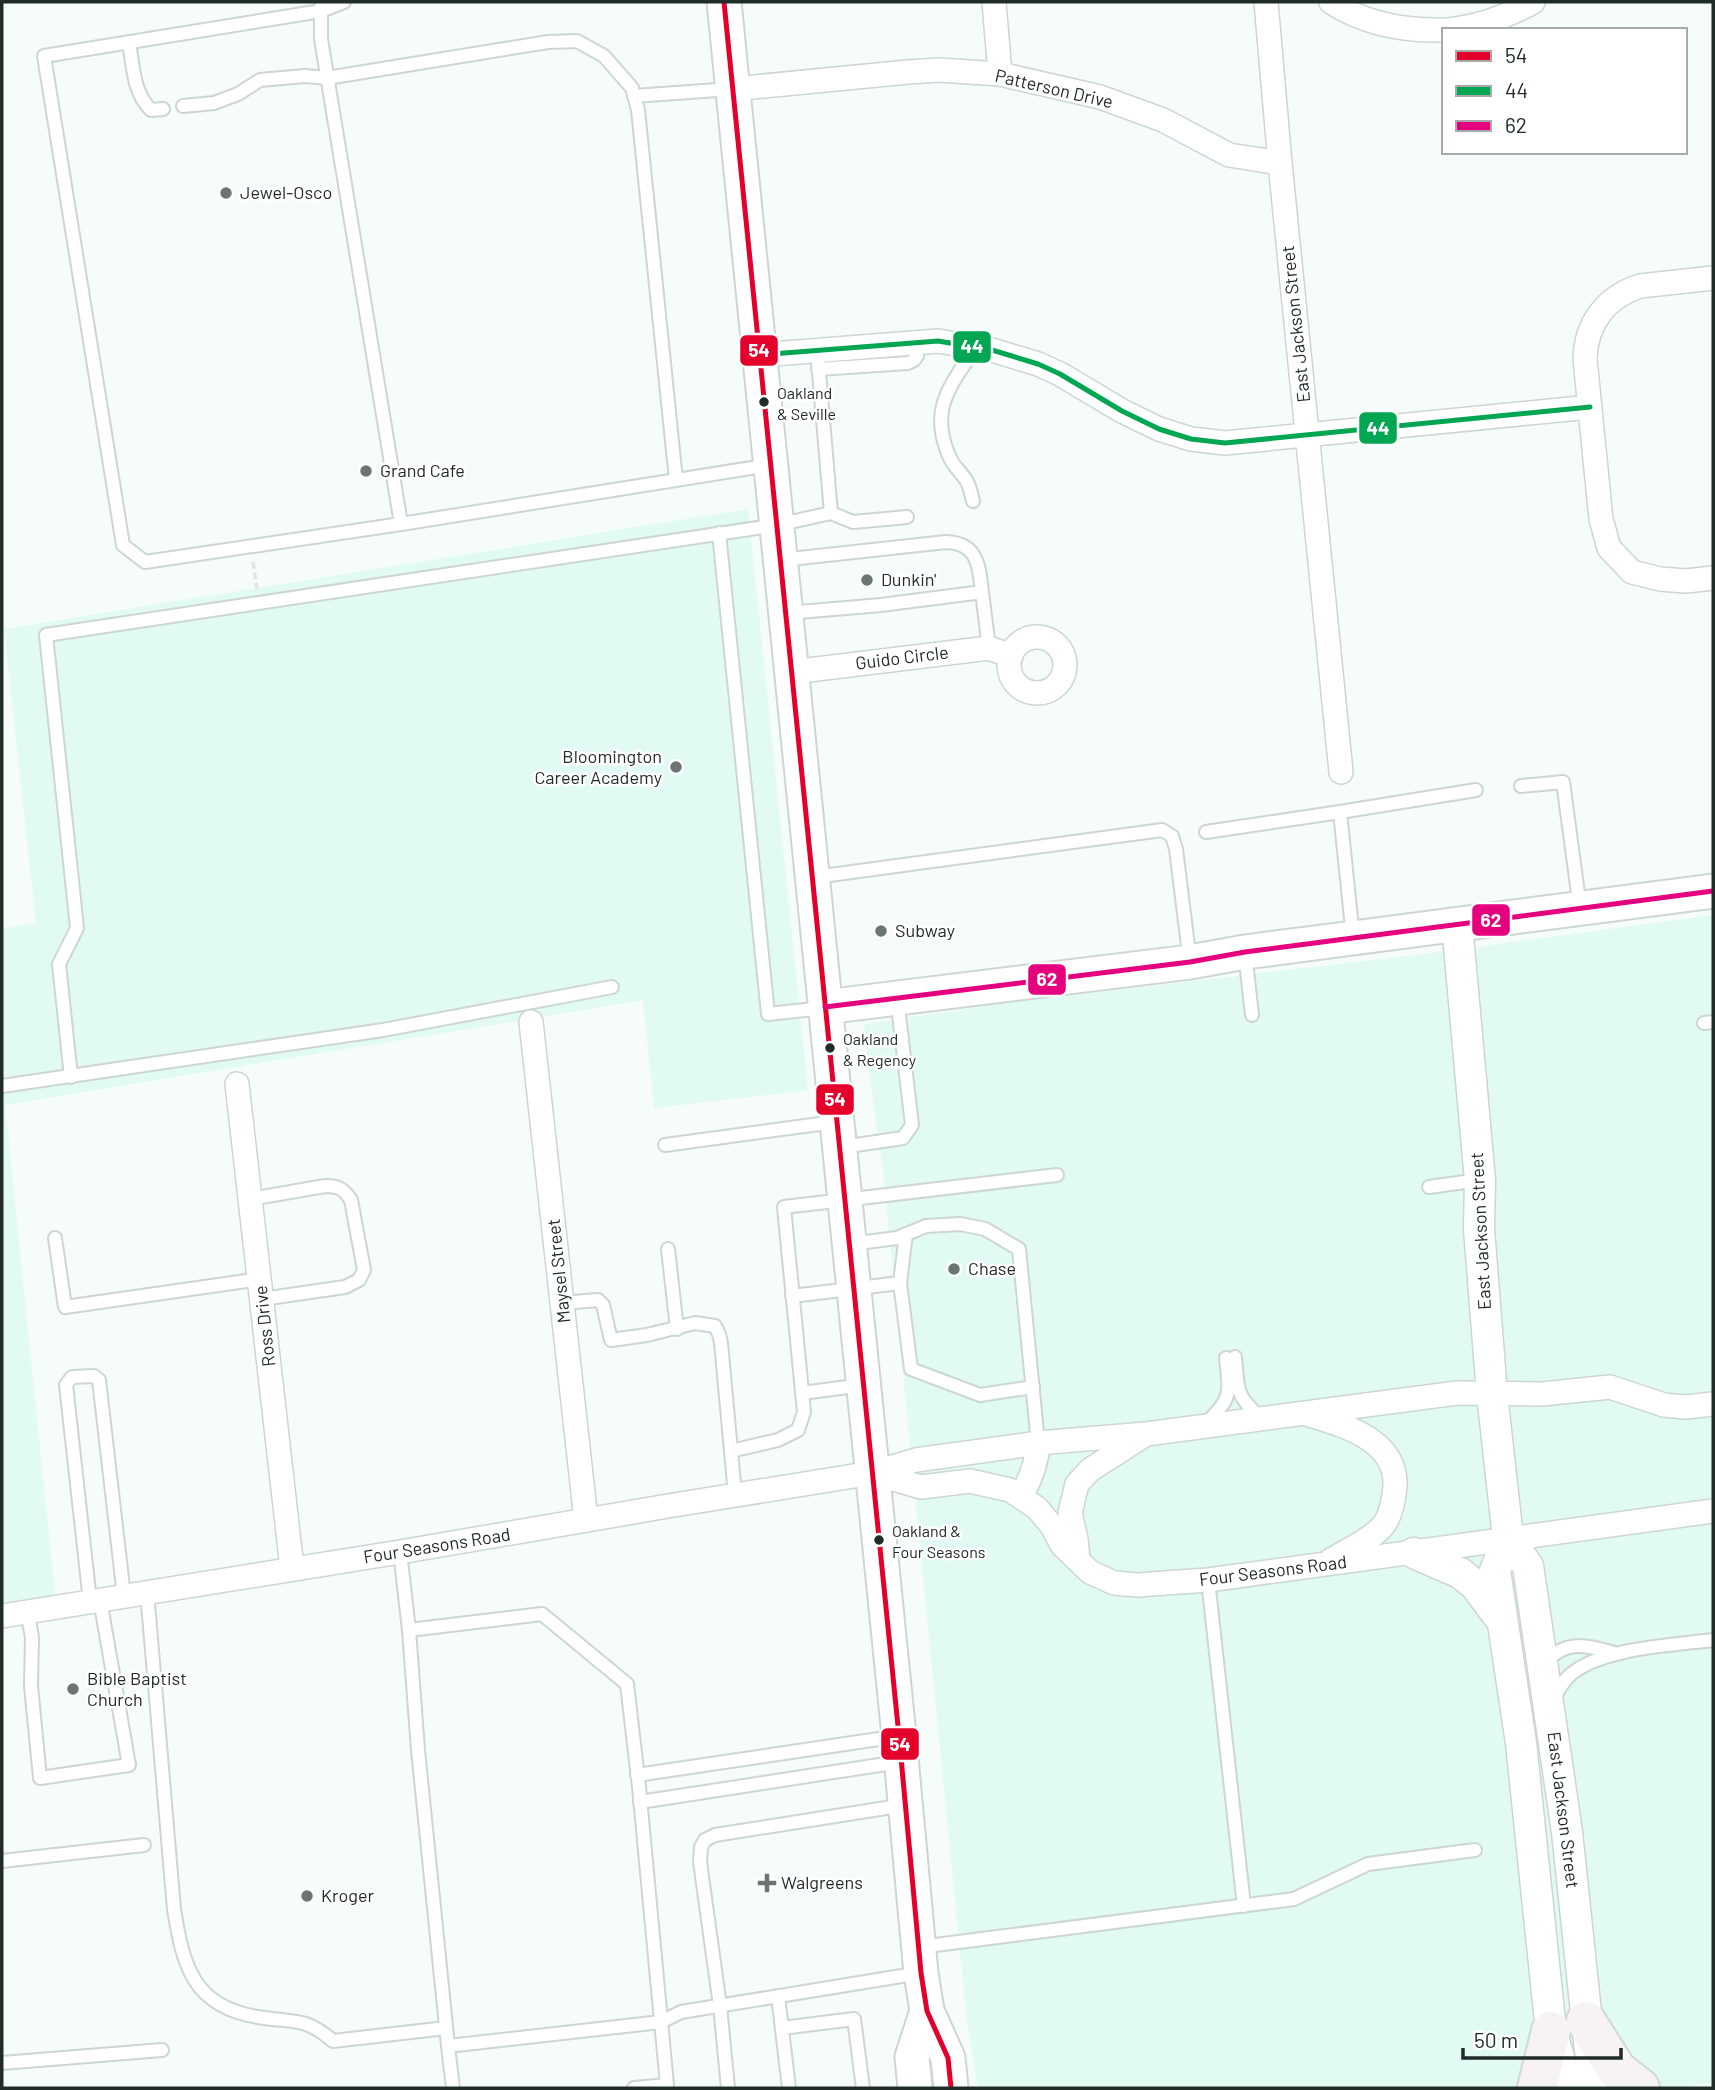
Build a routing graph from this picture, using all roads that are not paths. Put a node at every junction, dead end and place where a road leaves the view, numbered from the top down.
1 (344, 2) edge
2 (724, 2) edge
3 (994, 2) edge
4 (1266, 2) edge
5 (1331, 2) edge
6 (1533, 2) edge
7 (321, 6) edge
8 (1465, 28) edge
9 (1442, 30) edge
10 (126, 42) junction
11 (1000, 74) junction
12 (327, 78) junction
13 (733, 89) junction
14 (634, 96) junction
15 (183, 106) dead end
16 (163, 109) dead end
17 (1280, 163) junction
18 (1713, 278) edge
19 (976, 347) junction
20 (760, 355) junction
21 (817, 359) junction
22 (1590, 407) junction
23 (1307, 434) junction
24 (771, 465) junction
25 (676, 480) junction
26 (973, 501) dead end
27 (831, 513) junction
28 (907, 517) dead end
29 (401, 524) junction
30 (777, 525) junction
31 (719, 533) junction
32 (780, 560) junction
33 (1713, 578) edge
34 (982, 592) junction
35 (786, 614) junction
36 (989, 648) junction
37 (1011, 656) dead end
38 (792, 672) junction
39 (1341, 772) dead end
40 (1521, 786) dead end
41 (1476, 790) dead end
42 (1340, 812) junction
43 (1206, 832) dead end
44 (812, 877) junction
45 (1713, 891) edge
46 (1580, 908) junction
47 (1457, 924) junction
48 (1353, 937) junction
49 (1245, 952) junction
50 (1191, 962) junction
51 (612, 987) dead end
52 (897, 998) junction
53 (825, 1007) junction
54 (1252, 1016) dead end
55 (531, 1022) dead end
56 (71, 1077) junction
57 (237, 1084) dead end
58 (2, 1086) edge
59 (838, 1134) junction
60 (665, 1145) dead end
61 (1057, 1175) dead end
62 (1480, 1180) junction
63 (1429, 1187) dead end
64 (250, 1199) junction
65 (845, 1200) junction
66 (906, 1234) junction
67 (55, 1238) dead end
68 (849, 1244) junction
69 (668, 1249) dead end
70 (900, 1283) junction
71 (261, 1289) junction
72 (854, 1289) junction
73 (792, 1296) junction
74 (562, 1303) junction
75 (677, 1329) junction
76 (864, 1385) junction
77 (1033, 1387) junction
78 (802, 1393) junction
79 (1492, 1394) junction
80 (1713, 1404) edge
81 (1303, 1413) junction
82 (1262, 1418) junction
83 (1203, 1426) junction
84 (1146, 1434) junction
85 (1038, 1444) junction
86 (731, 1451) junction
87 (872, 1473) junction
88 (735, 1495) junction
89 (1021, 1496) junction
90 (1713, 1511) edge
91 (586, 1520) junction
92 (1508, 1538) junction
93 (400, 1552) junction
94 (1414, 1553) junction
95 (1078, 1560) junction
96 (1322, 1565) junction
97 (292, 1568) junction
98 (1209, 1580) junction
99 (147, 1592) junction
100 (124, 1596) junction
101 (95, 1601) junction
102 (27, 1612) junction
103 (2, 1616) edge
104 (1504, 1624) junction
105 (409, 1630) junction
106 (1713, 1640) edge
107 (1614, 1653) junction
108 (1543, 1667) junction
109 (1549, 1705) junction
110 (1521, 1743) junction
111 (900, 1749) junction
112 (637, 1775) junction
113 (640, 1801) junction
114 (905, 1805) junction
115 (144, 1844) dead end
116 (1475, 1850) dead end
117 (2, 1861) edge
118 (1244, 1906) junction
119 (920, 1960) junction
120 (779, 1996) junction
121 (720, 2006) junction
122 (927, 2011) junction
123 (661, 2022) junction
124 (1568, 2026) junction
125 (446, 2028) junction
126 (782, 2028) junction
127 (448, 2046) junction
128 (162, 2050) dead end
129 (2, 2063) edge
130 (453, 2088) edge
131 (634, 2088) edge
132 (728, 2088) edge
133 (789, 2088) edge
134 (863, 2088) edge
135 (915, 2088) edge
136 (951, 2088) edge
137 (1536, 2088) edge
138 (1566, 2088) edge
139 (1594, 2088) edge
140 (1640, 2088) edge

1 - 7 lane
2 - 13 main road
3 - 11 street
4 - 17 street, East Jackson Street
5 - 9 street
6 - 8 street
7 - 10 lane
7 - 12 lane
10 - 16 lane
10 - 29 lane
11 - 13 street, Patterson Drive
11 - 17 street, Patterson Drive
12 - 14 lane
12 - 15 lane
12 - 29 lane
13 - 14 lane
13 - 20 main road
14 - 25 lane
17 - 23 street, East Jackson Street
18 - 22 street
19 - 21 street
19 - 23 street
19 - 26 lane
20 - 21 street
20 - 24 main road
21 - 27 lane
22 - 23 street
22 - 33 street
23 - 39 street, East Jackson Street
24 - 25 lane
24 - 30 main road
25 - 29 lane
27 - 28 lane
27 - 30 lane
30 - 31 lane
30 - 32 main road
31 - 53 lane
31 - 56 lane
32 - 34 lane
32 - 35 main road
34 - 35 lane
34 - 36 lane
35 - 38 main road
36 - 37 street, Guido Circle
36 - 38 street, Guido Circle
38 - 44 main road
40 - 46 lane
41 - 42 lane
42 - 43 lane
42 - 48 lane
44 - 50 lane
44 - 53 main road
45 - 46 main road
46 - 47 main road
47 - 48 main road
47 - 62 street, East Jackson Street
48 - 49 main road
49 - 50 main road
49 - 54 lane
50 - 52 main road
51 - 56 lane
52 - 53 main road
52 - 59 lane
53 - 59 main road
55 - 74 street, Maysel Street
56 - 58 lane
57 - 64 street, Ross Drive
59 - 60 lane
59 - 65 main road
61 - 65 lane
62 - 63 lane
62 - 79 street, East Jackson Street
64 - 71 street, Ross Drive
64 - 71 lane
65 - 68 main road
65 - 73 lane
66 - 68 lane
66 - 70 lane
66 - 77 lane
67 - 71 lane
68 - 72 main road
69 - 75 lane
70 - 72 lane
70 - 77 lane
71 - 97 street, Ross Drive
72 - 73 lane
72 - 76 main road
73 - 78 lane
74 - 75 lane
74 - 91 street, Maysel Street
75 - 86 lane
76 - 78 lane
76 - 87 main road
77 - 85 lane
78 - 86 lane
79 - 80 street, Four Seasons Road
79 - 81 street, Four Seasons Road
79 - 92 street, East Jackson Street
81 - 82 street, Four Seasons Road
81 - 96 street
82 - 83 street, Four Seasons Road
82 - 83 lane
83 - 84 street, Four Seasons Road
84 - 85 street, Four Seasons Road
84 - 95 street
85 - 87 street, Four Seasons Road
85 - 89 street
86 - 88 lane
87 - 88 street, Four Seasons Road
87 - 89 street, Four Seasons Road
87 - 111 main road
88 - 91 street, Four Seasons Road
89 - 95 street, Four Seasons Road
90 - 92 street, Four Seasons Road
91 - 93 street, Four Seasons Road
92 - 94 street, Four Seasons Road
92 - 104 street, East Jackson Street
92 - 108 street, East Jackson Street
93 - 97 street, Four Seasons Road
93 - 105 lane
94 - 96 street, Four Seasons Road
94 - 104 street
95 - 98 street, Four Seasons Road
96 - 98 street, Four Seasons Road
97 - 99 street, Four Seasons Road
98 - 118 lane
99 - 100 street, Four Seasons Road
99 - 125 lane
100 - 101 street, Four Seasons Road
100 - 101 lane
101 - 102 street, Four Seasons Road
101 - 102 lane
102 - 103 street, Four Seasons Road
104 - 110 street, East Jackson Street
105 - 112 lane
105 - 125 lane
106 - 107 lane
107 - 108 lane
107 - 109 lane
108 - 109 street, East Jackson Street
108 - 110 street
109 - 124 street, East Jackson Street
110 - 124 street, East Jackson Street
111 - 112 lane
111 - 113 lane
111 - 114 main road
112 - 113 lane
113 - 123 lane
114 - 119 main road
114 - 121 lane
115 - 117 lane
116 - 118 lane
118 - 119 lane
119 - 120 lane
119 - 122 main road
120 - 121 lane
120 - 126 lane
121 - 123 lane
121 - 132 lane
122 - 135 main road
122 - 136 main road
123 - 127 lane
123 - 131 lane
124 - 137 highway
124 - 138 street, East Jackson Street
124 - 139 street, East Jackson Street
124 - 140 highway
125 - 127 lane
126 - 133 lane
126 - 134 lane
127 - 130 lane
128 - 129 lane

